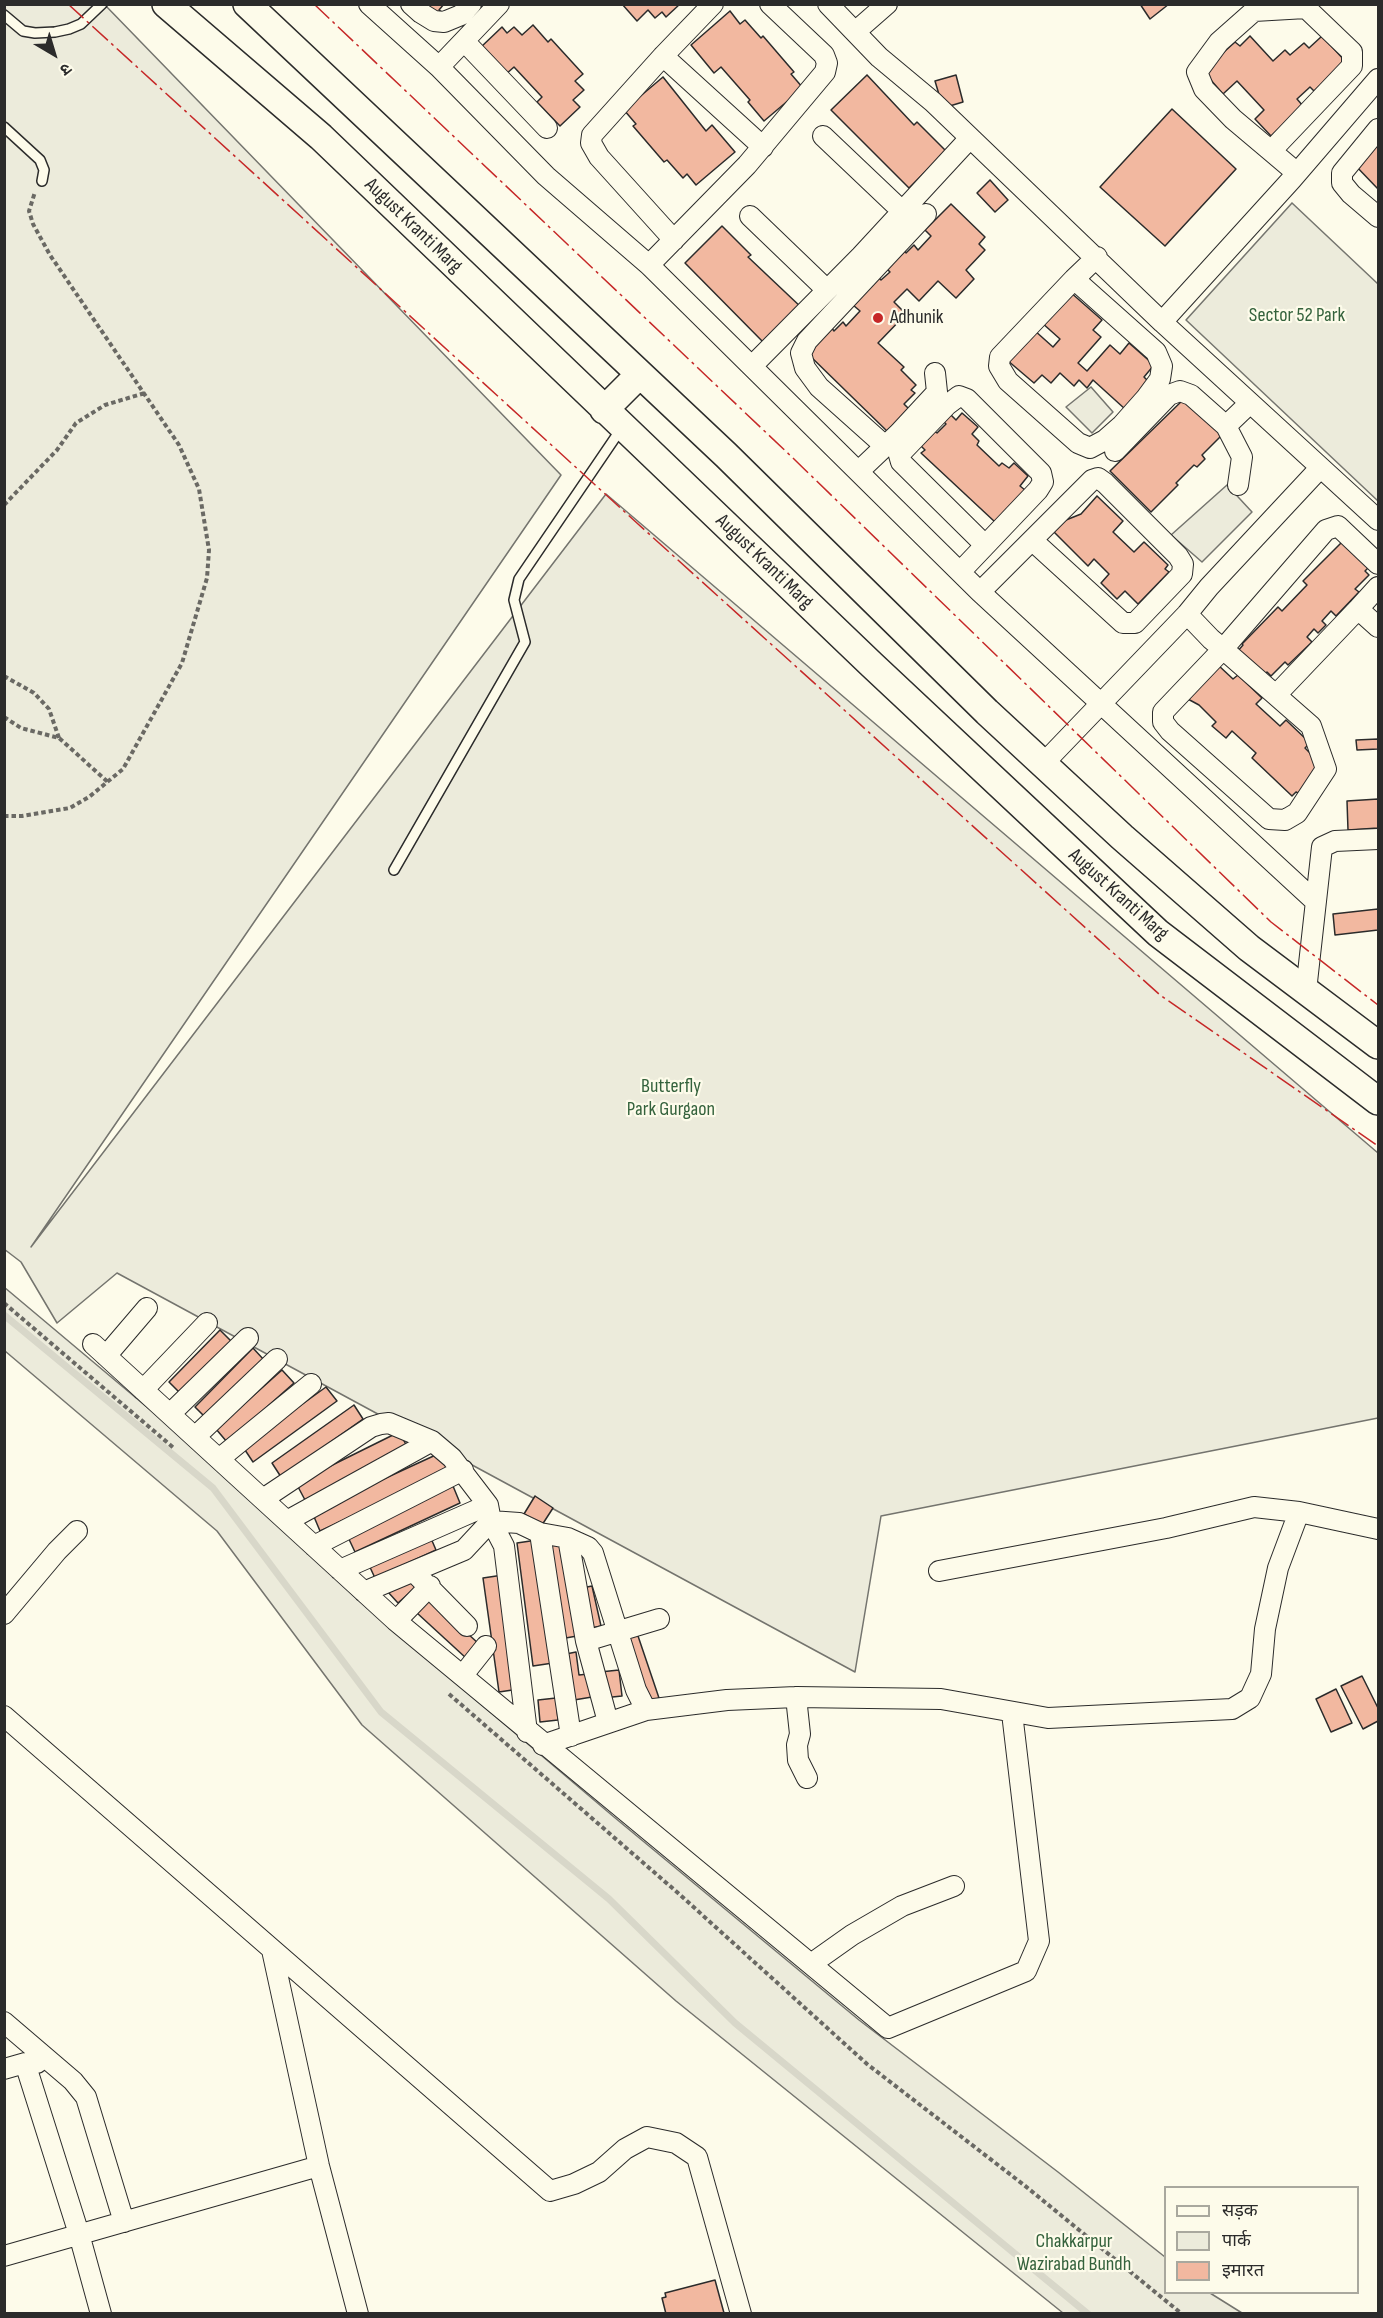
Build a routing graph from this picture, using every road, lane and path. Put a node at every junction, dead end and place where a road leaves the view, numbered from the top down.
1 (102, 4) edge
2 (166, 4) edge
3 (369, 4) edge
4 (411, 4) edge
5 (471, 4) edge
6 (499, 4) edge
7 (713, 4) edge
8 (770, 4) edge
9 (828, 4) edge
10 (887, 4) edge
11 (250, 5) edge
12 (6, 20) edge
13 (855, 32) junction
14 (464, 41) junction
15 (663, 56) junction
16 (439, 68) junction
17 (1378, 79) edge
18 (4, 127) edge
19 (547, 128) dead end
20 (1378, 129) edge
21 (823, 136) dead end
22 (970, 138) junction
23 (763, 147) junction
24 (1271, 151) junction
25 (1297, 173) junction
26 (42, 181) joint
27 (903, 211) junction
28 (926, 214) dead end
29 (750, 216) dead end
30 (1378, 217) edge
31 (674, 240) junction
32 (1097, 257) junction
33 (649, 265) junction
34 (1074, 279) junction
35 (828, 290) junction
36 (1162, 322) junction
37 (752, 366) junction
38 (935, 373) dead end
39 (640, 374) junction
40 (145, 393) junction
41 (1250, 403) junction
42 (613, 418) junction
43 (1226, 426) junction
44 (885, 446) junction
45 (1116, 451) dead end
46 (1320, 468) junction
47 (859, 471) junction
48 (1238, 485) dead end
49 (4, 505) edge
50 (1378, 520) edge
51 (1033, 541) junction
52 (985, 545) junction
53 (1378, 564) edge
54 (960, 572) junction
55 (1378, 587) edge
56 (980, 592) junction
57 (1358, 609) junction
58 (1187, 614) junction
59 (1378, 627) edge
60 (1223, 649) junction
61 (4, 676) edge
62 (1276, 695) junction
63 (1100, 703) junction
64 (4, 717) edge
65 (59, 738) junction
66 (1043, 764) junction
67 (109, 783) junction
68 (4, 816) edge
69 (1378, 839) edge
70 (394, 870) dead end
71 (1316, 902) junction
72 (1306, 992) junction
73 (1378, 1045) edge
74 (1378, 1101) edge
75 (4, 1303) edge
76 (147, 1308) dead end
77 (207, 1323) dead end
78 (248, 1338) dead end
79 (277, 1359) dead end
80 (311, 1384) dead end
81 (143, 1390) junction
82 (170, 1414) junction
83 (195, 1437) junction
84 (432, 1441) junction
85 (176, 1450) dead end
86 (219, 1459) junction
87 (463, 1470) junction
88 (263, 1499) junction
89 (1299, 1512) junction
90 (489, 1513) junction
91 (287, 1521) junction
92 (1378, 1529) edge
93 (77, 1531) dead end
94 (540, 1533) junction
95 (568, 1538) junction
96 (314, 1546) junction
97 (340, 1570) junction
98 (939, 1571) dead end
99 (414, 1572) junction
100 (430, 1586) junction
101 (364, 1592) junction
102 (4, 1614) edge
103 (659, 1619) dead end
104 (396, 1621) junction
105 (467, 1626) dead end
106 (619, 1631) junction
107 (586, 1641) junction
108 (486, 1646) dead end
109 (463, 1675) junction
110 (447, 1693) dead end
111 (796, 1697) junction
112 (646, 1710) junction
113 (1012, 1713) junction
114 (4, 1716) edge
115 (608, 1722) junction
116 (527, 1732) junction
117 (572, 1736) junction
118 (543, 1745) junction
119 (807, 1778) dead end
120 (954, 1886) dead end
121 (272, 1950) junction
122 (811, 1964) junction
123 (4, 2022) edge
124 (25, 2063) junction
125 (51, 2063) junction
126 (4, 2069) edge
127 (319, 2166) junction
128 (124, 2222) junction
129 (79, 2234) junction
130 (4, 2256) edge
131 (101, 2313) edge
132 (358, 2313) edge
133 (741, 2313) edge
134 (1182, 2313) edge

1 - 12 lane
2 - 42 main road, August Kranti Marg
3 - 16 street
4 - 5 street
6 - 14 street
7 - 15 street
8 - 23 street
9 - 13 street
10 - 13 street
11 - 39 main road
13 - 22 street
14 - 16 street
14 - 19 street
15 - 23 street
15 - 31 street
16 - 33 street
17 - 25 street
18 - 26 lane
20 - 30 street
21 - 27 street
22 - 27 street
22 - 32 street
23 - 31 street
24 - 24 street
24 - 25 street
25 - 36 street
26 - 40 path
27 - 35 street
28 - 44 street
29 - 35 street
31 - 33 street
32 - 34 street
32 - 36 street
33 - 37 street
34 - 34 street
35 - 37 street
36 - 41 street
37 - 47 street
38 - 44 street
39 - 42 main road
39 - 66 main road
40 - 49 path
40 - 67 path
41 - 43 street
41 - 46 street
42 - 70 lane
42 - 74 main road, August Kranti Marg
43 - 45 street
43 - 48 street
44 - 47 street
46 - 50 street
46 - 58 street
47 - 54 street
51 - 51 street
51 - 56 street
52 - 52 street
52 - 54 street
53 - 60 street
54 - 56 street
55 - 57 street
56 - 63 street
57 - 59 street
57 - 62 street
58 - 60 street
58 - 63 street
60 - 62 street
60 - 62 street
61 - 65 path
63 - 66 street
63 - 71 street
64 - 65 path
65 - 67 path
66 - 72 main road
67 - 68 path
69 - 71 street
71 - 72 street
72 - 73 main road
75 - 85 path
76 - 81 street
77 - 81 street
78 - 82 street
79 - 83 street
80 - 86 street
81 - 82 street
82 - 83 street
83 - 86 street
84 - 87 street
84 - 88 street
84 - 91 street
86 - 88 street
87 - 90 street
87 - 96 street
88 - 91 street
89 - 92 street
89 - 98 street
89 - 113 street
90 - 94 street
90 - 97 street
90 - 99 street
90 - 116 street
91 - 96 street
93 - 102 street
94 - 95 street
94 - 117 street
95 - 106 street
95 - 107 street
96 - 97 street
97 - 101 street
99 - 100 street
99 - 101 street
100 - 104 street
100 - 105 street
101 - 104 street
103 - 106 street
104 - 109 street
106 - 107 street
106 - 112 street
107 - 115 street
108 - 109 street
109 - 116 street
110 - 134 path
111 - 112 street
111 - 113 street
111 - 119 street
112 - 115 street
113 - 122 street
114 - 121 street
115 - 117 street
116 - 118 street
117 - 118 street
118 - 122 street
120 - 122 street
121 - 127 street
121 - 133 street
123 - 125 street
124 - 125 street
124 - 126 street
124 - 129 street
125 - 128 street
127 - 128 street
127 - 132 street
128 - 129 street
129 - 130 street
129 - 131 street

